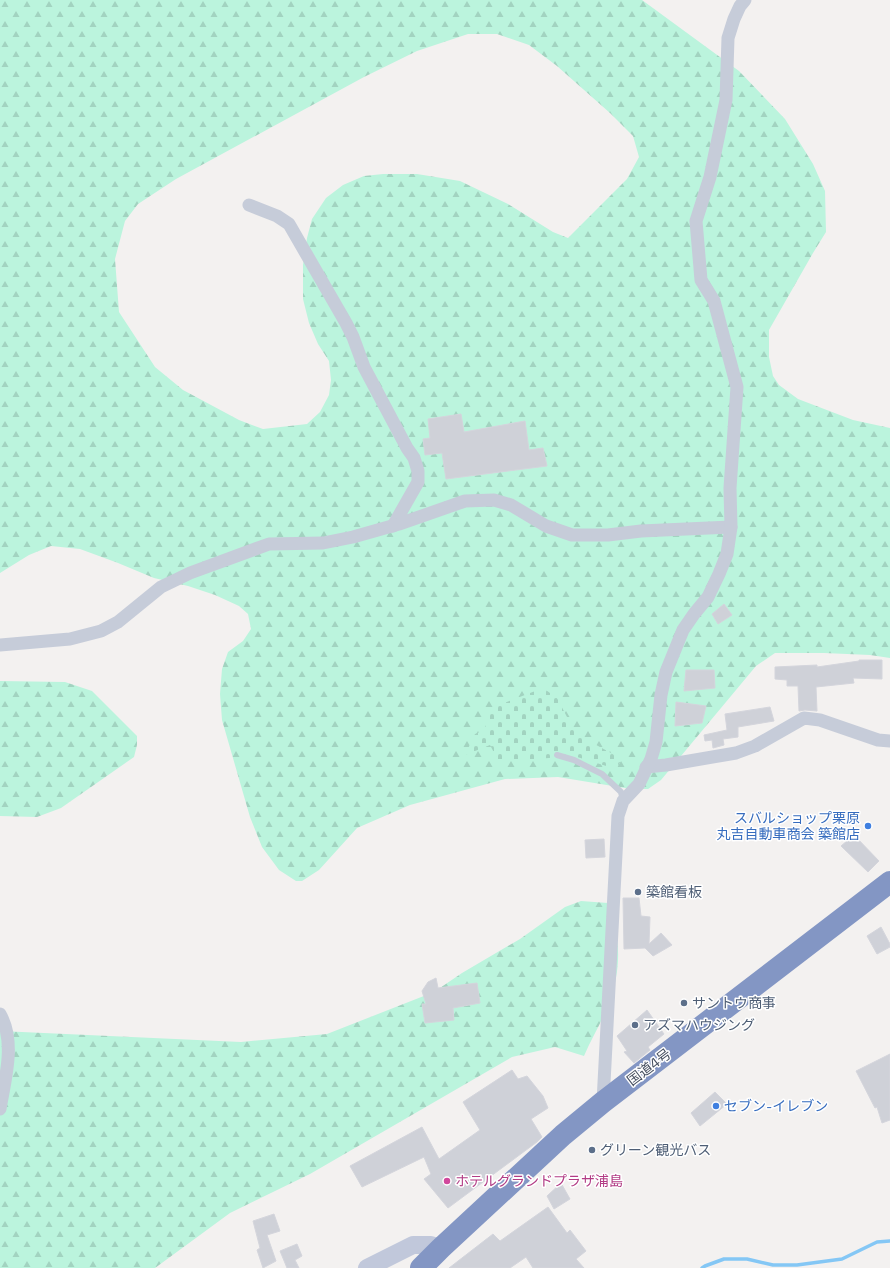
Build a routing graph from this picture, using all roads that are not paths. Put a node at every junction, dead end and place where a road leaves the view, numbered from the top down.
1 (745, 0) edge
2 (249, 205) dead end
3 (394, 526) junction
4 (731, 527) junction
5 (0, 645) edge
6 (890, 741) edge
7 (557, 755) dead end
8 (646, 767) junction
9 (623, 801) junction
10 (890, 882) edge
11 (0, 1014) edge
12 (602, 1102) junction
13 (0, 1109) edge
14 (441, 1248) junction
15 (367, 1268) edge
16 (421, 1268) edge

1 - 4 street
2 - 3 street
3 - 4 street
3 - 5 street
4 - 8 street
6 - 8 street
7 - 9 lane
8 - 9 street
9 - 12 street
10 - 12 highway, 国道4号
11 - 13 street
12 - 14 highway, 国道4号
14 - 15 street
14 - 16 highway, 国道4号

